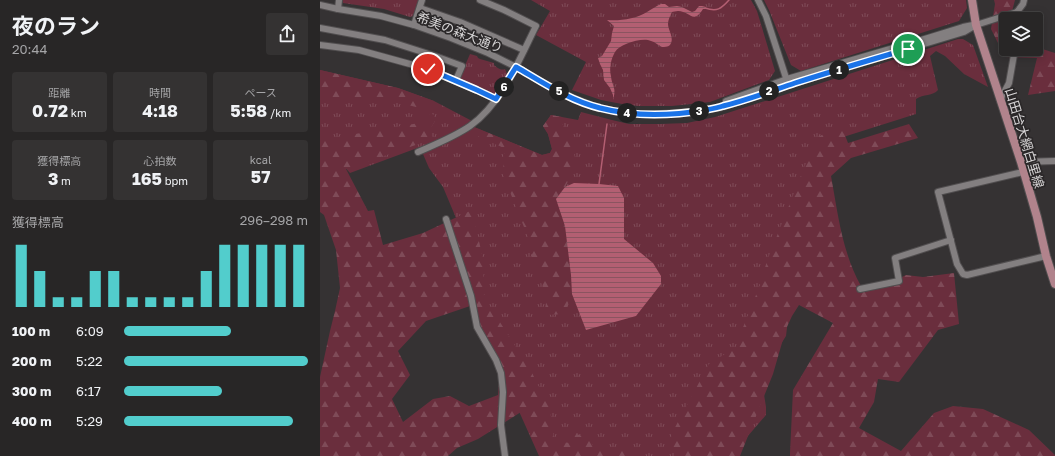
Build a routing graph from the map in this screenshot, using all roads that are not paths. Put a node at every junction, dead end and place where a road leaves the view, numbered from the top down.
1 (339, 0) edge
2 (422, 0) edge
3 (480, 0) edge
4 (758, 0) edge
5 (972, 0) edge
6 (1024, 0) edge
7 (320, 4) edge
8 (420, 8) junction
9 (338, 9) junction
10 (1017, 12) edge
11 (999, 18) edge
12 (414, 25) junction
13 (976, 25) junction
14 (320, 28) edge
15 (320, 45) edge
16 (524, 50) junction
17 (1014, 56) edge
18 (516, 67) junction
19 (456, 80) junction
20 (787, 82) junction
21 (496, 99) junction
22 (1000, 100) junction
23 (418, 152) dead end
24 (1055, 161) edge
25 (1021, 162) junction
26 (1024, 172) junction
27 (446, 219) dead end
28 (951, 240) junction
29 (1046, 256) junction
30 (1055, 284) edge
31 (860, 289) dead end
32 (505, 456) edge

1 - 9 street
2 - 8 street
3 - 16 street
4 - 20 street
5 - 13 main road, 山田台大網白里線
6 - 10 street
7 - 9 street, 希美の森大通り
8 - 12 street
8 - 16 street
9 - 12 street, 希美の森大通り
11 - 13 street, 希美の森大通り
12 - 18 street, 希美の森大通り
13 - 20 street, 希美の森大通り
13 - 22 main road, 山田台大網白里線
14 - 19 street
15 - 19 street
16 - 18 street
17 - 22 street
18 - 20 street, 希美の森大通り
18 - 21 street
19 - 21 street
21 - 23 street
22 - 25 main road, 山田台大網白里線
24 - 25 street
25 - 26 main road, 山田台大網白里線
26 - 28 street
26 - 29 main road, 山田台大網白里線
27 - 32 street
28 - 29 street
28 - 31 street
29 - 30 main road, 山田台大網白里線

